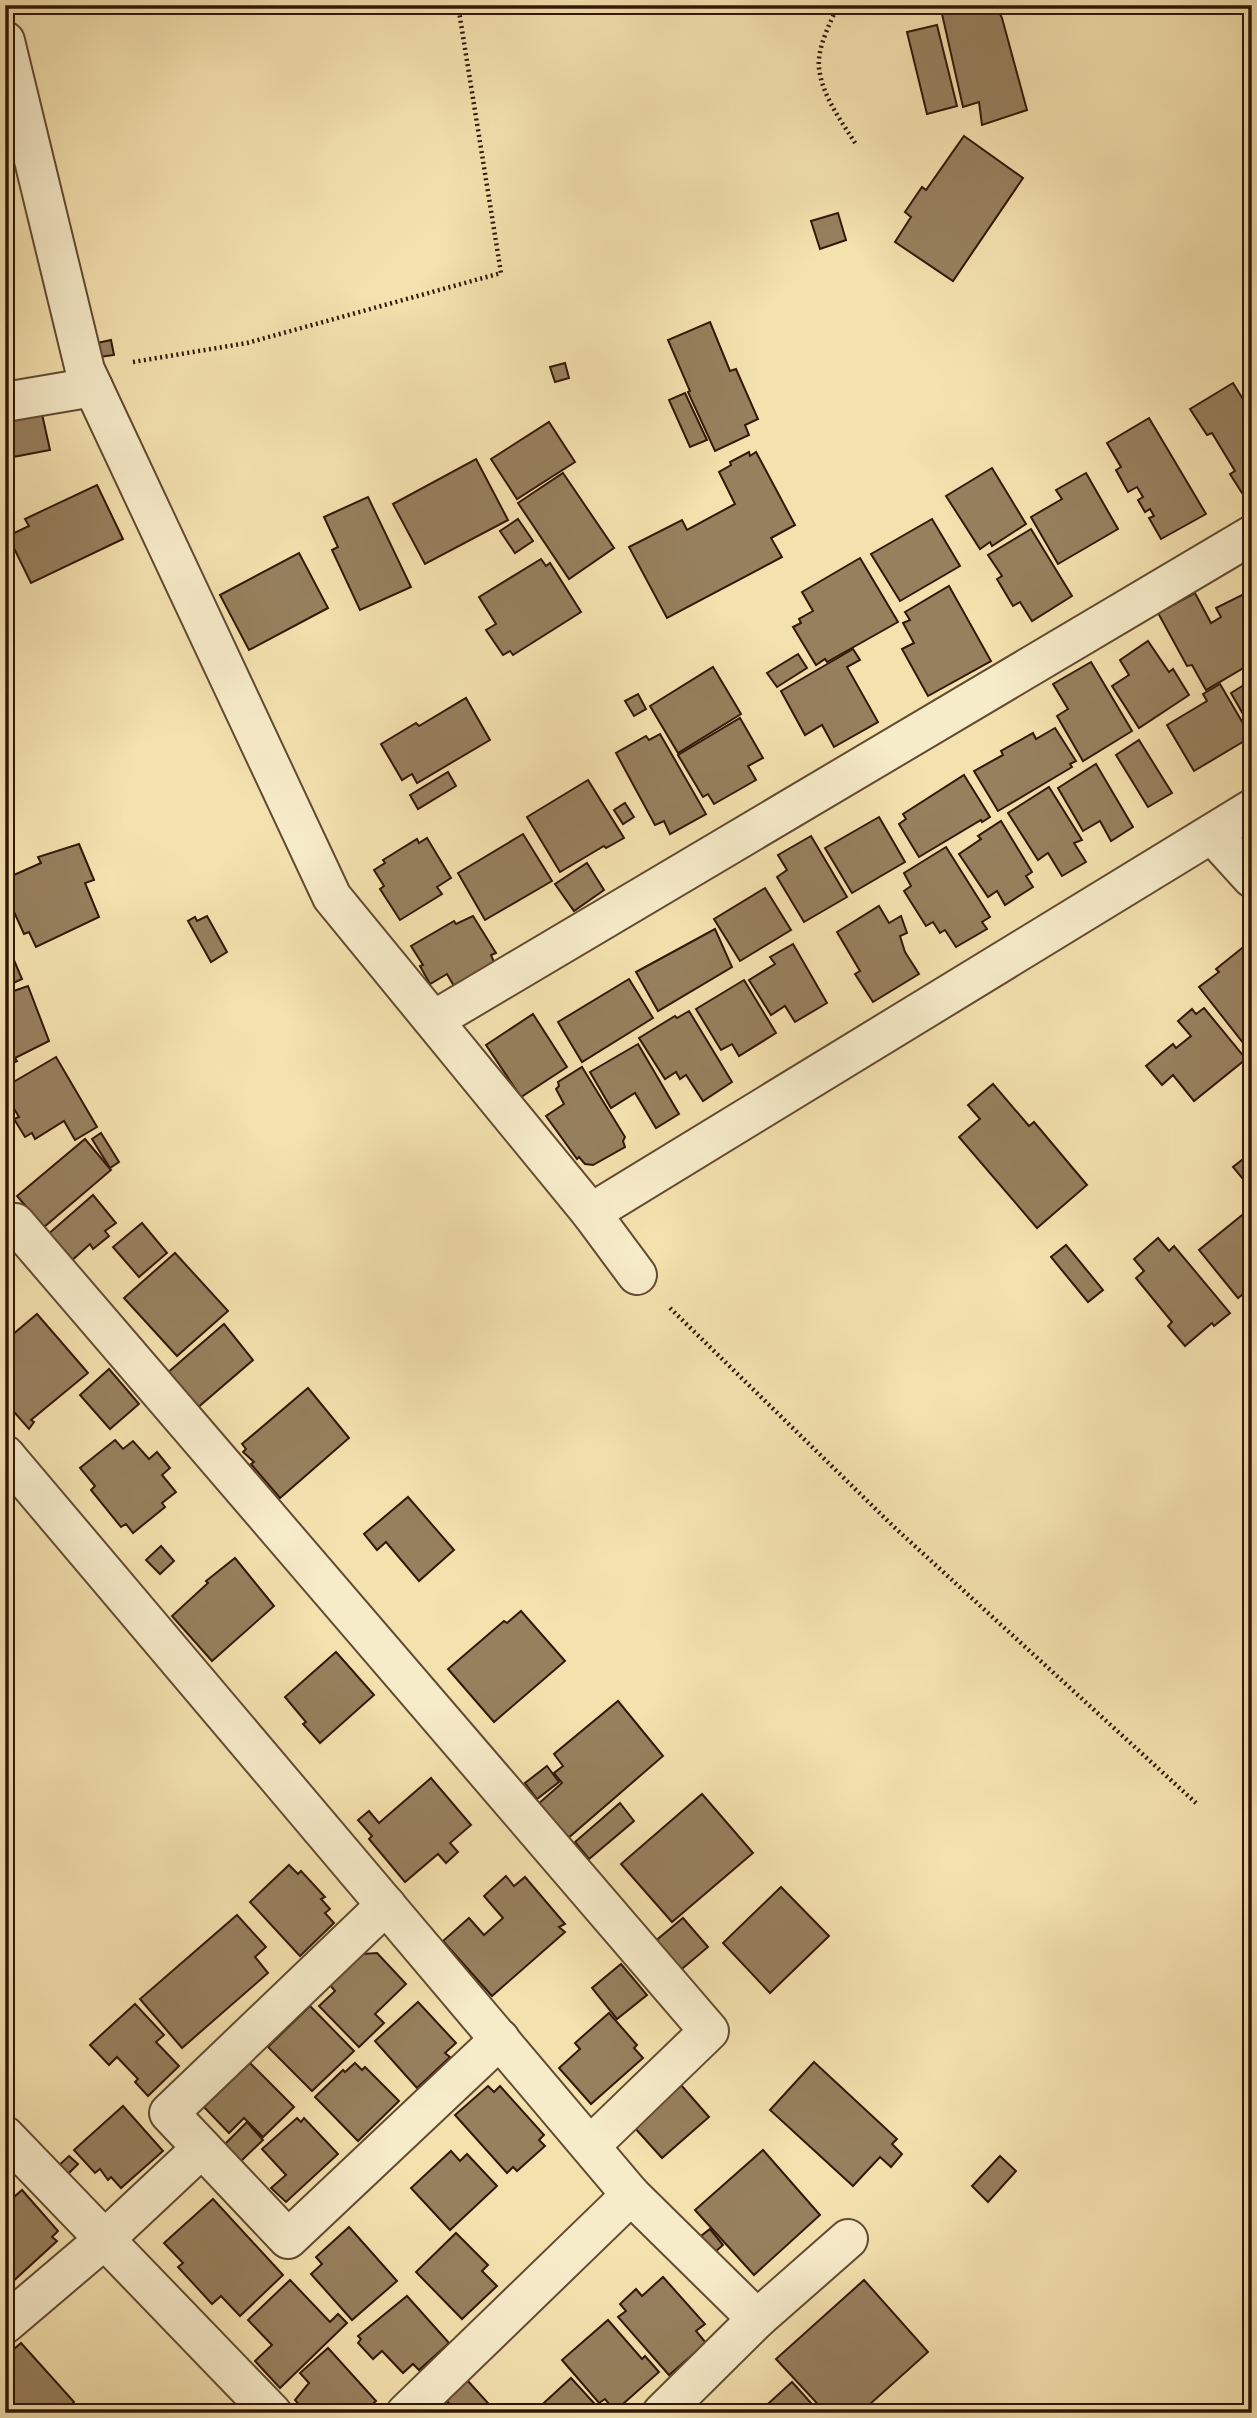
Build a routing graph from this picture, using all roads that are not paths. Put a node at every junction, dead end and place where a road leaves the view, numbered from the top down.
1 (5, 41) edge
2 (89, 379) junction
3 (5, 402) edge
4 (1252, 535) edge
5 (1252, 810) edge
6 (1212, 834) junction
7 (1252, 878) edge
8 (434, 1020) junction
9 (591, 1213) junction
10 (5, 1232) edge
11 (637, 1275) road end
12 (5, 1455) edge
13 (386, 1905) junction
14 (500, 2039) junction
15 (5, 2136) edge
16 (590, 2146) junction
17 (202, 2148) junction
18 (631, 2195) junction
19 (104, 2239) junction
20 (848, 2239) dead end
21 (757, 2319) junction
22 (5, 2324) edge
23 (254, 2407) edge
24 (406, 2413) edge
25 (662, 2413) edge

1 - 2 street
2 - 3 street
2 - 8 street
4 - 8 street
5 - 6 street
6 - 7 street
6 - 9 street
8 - 9 street
9 - 11 street
10 - 16 street
12 - 13 street
13 - 14 street
13 - 17 street
14 - 16 street
14 - 17 street
15 - 19 street
16 - 18 street
17 - 19 street
18 - 21 street
18 - 24 street
19 - 22 street
19 - 23 street
20 - 21 street
21 - 25 street

